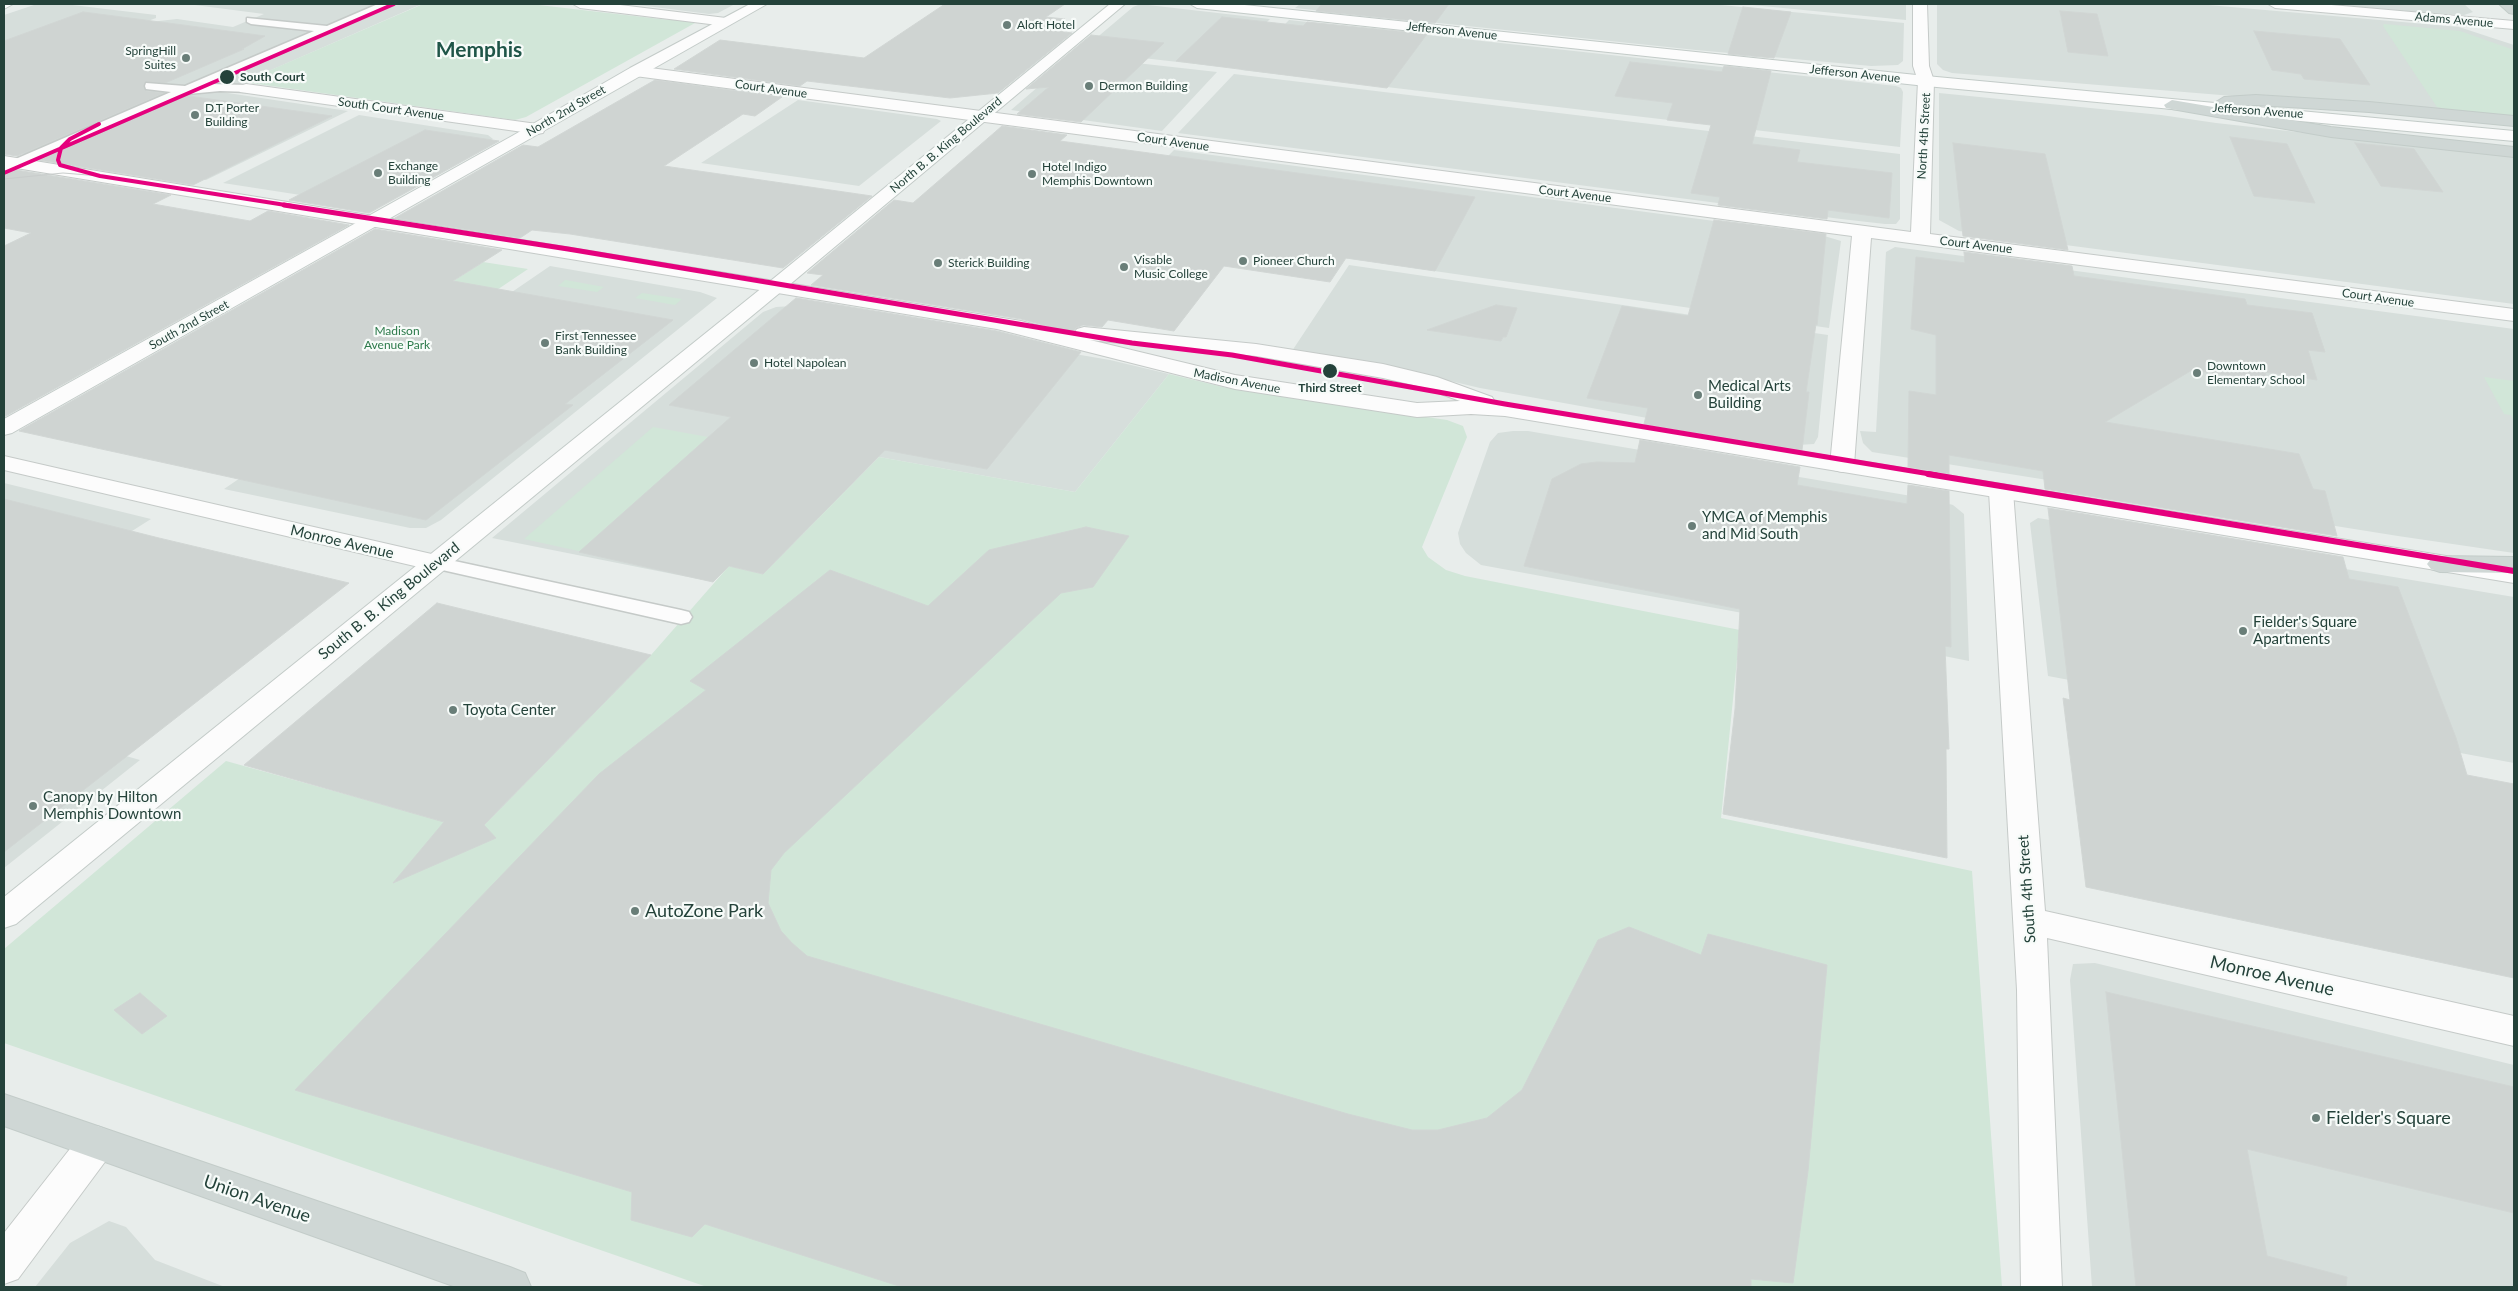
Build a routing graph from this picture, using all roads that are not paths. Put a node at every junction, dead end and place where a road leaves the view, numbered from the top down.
1 (387, 4) edge
2 (580, 4) edge
3 (760, 4) edge
4 (1118, 4) edge
5 (1197, 4) edge
6 (1920, 4) edge
7 (2275, 4) edge
8 (2506, 4) edge
9 (2514, 10) edge
10 (251, 20) dead end
11 (726, 22) junction
12 (2514, 25) edge
13 (328, 29) junction
14 (351, 32) dead end
15 (635, 71) junction
16 (1926, 81) junction
17 (151, 86) dead end
18 (246, 89) joint
19 (185, 90) junction
20 (2172, 105) junction
21 (981, 117) junction
22 (2514, 121) edge
23 (537, 129) junction
24 (2514, 136) edge
25 (2514, 152) edge
26 (8, 164) edge
27 (373, 220) junction
28 (1862, 231) junction
29 (1920, 238) junction
30 (775, 287) junction
31 (2514, 315) edge
32 (1004, 325) junction
33 (1505, 409) junction
34 (4, 428) edge
35 (4, 463) edge
36 (1842, 464) junction
37 (2001, 490) junction
38 (436, 563) junction
39 (2440, 564) junction
40 (2514, 565) edge
41 (2514, 575) edge
42 (681, 617) dead end
43 (4, 915) edge
44 (2030, 921) junction
45 (2514, 1031) edge
46 (4, 1110) edge
47 (97, 1143) junction
48 (4, 1266) edge
49 (510, 1287) edge
50 (2042, 1287) edge

1 - 13 street
2 - 11 street
3 - 11 street, North 2nd Street
4 - 21 street, North B. B. King Boulevard
5 - 16 street, Jefferson Avenue
6 - 16 street, North 4th Street
7 - 12 street, Adams Avenue
8 - 9 main road
10 - 13 street
11 - 15 street, North 2nd Street
13 - 14 street
13 - 19 street
15 - 21 street, Court Avenue
15 - 23 street, North 2nd Street
16 - 20 street, Jefferson Avenue
16 - 29 street, North 4th Street
17 - 19 street
18 - 19 street
18 - 23 street, South Court Avenue
19 - 26 street
20 - 22 main road
20 - 24 street, Jefferson Avenue
20 - 25 main road
21 - 28 street, Court Avenue
21 - 30 street, North B. B. King Boulevard
23 - 27 street, North 2nd Street
26 - 27 street, Madison Avenue
27 - 30 street, Madison Avenue
27 - 34 street, South 2nd Street
28 - 29 street, Court Avenue
28 - 36 street
29 - 31 street, Court Avenue
30 - 32 street, Madison Avenue
30 - 38 street, South B. B. King Boulevard
32 - 33 street, Madison Avenue
32 - 33 street, Madison Avenue
33 - 36 street, Madison Avenue
35 - 38 street, Monroe Avenue
36 - 37 street, Madison Avenue
37 - 39 street, Madison Avenue
37 - 44 street, South 4th Street
38 - 42 street, Monroe Avenue
38 - 43 street, South B. B. King Boulevard
39 - 40 main road
39 - 41 street, Madison Avenue
44 - 45 street, Monroe Avenue
44 - 50 street, South 4th Street
46 - 47 main road, Union Avenue
47 - 48 street
47 - 49 main road, Union Avenue

